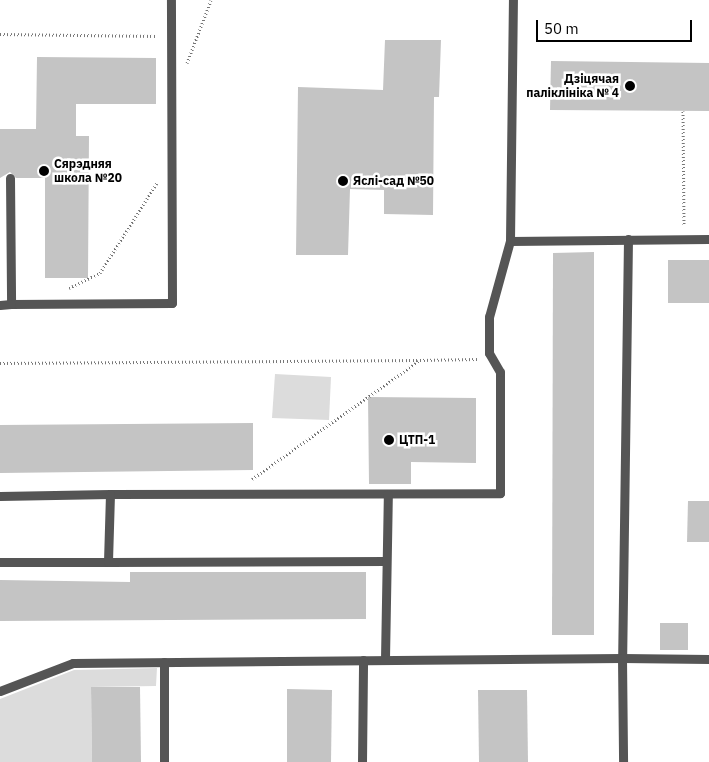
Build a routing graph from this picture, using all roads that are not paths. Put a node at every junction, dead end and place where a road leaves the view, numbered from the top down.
1 (171, 0) edge
2 (513, 0) edge
3 (10, 178) dead end
4 (709, 239) edge
5 (510, 240) junction
6 (628, 240) junction
7 (11, 304) junction
8 (0, 305) edge
9 (110, 494) junction
10 (388, 494) junction
11 (0, 496) edge
12 (386, 561) junction
13 (0, 562) edge
14 (108, 562) junction
15 (622, 658) junction
16 (709, 659) edge
17 (363, 660) junction
18 (385, 660) junction
19 (164, 662) junction
20 (0, 691) edge
21 (164, 762) edge
22 (362, 762) edge
23 (623, 762) edge

1 - 7 lane
2 - 5 lane
3 - 7 lane
4 - 6 lane
5 - 6 lane
5 - 10 lane
6 - 15 lane
7 - 8 lane
9 - 10 lane
9 - 11 lane
9 - 14 lane
10 - 12 lane
12 - 14 lane
12 - 18 lane
13 - 14 lane
15 - 16 lane
15 - 18 lane
15 - 23 lane
17 - 18 lane
17 - 19 lane
17 - 22 lane
19 - 20 lane
19 - 21 lane

